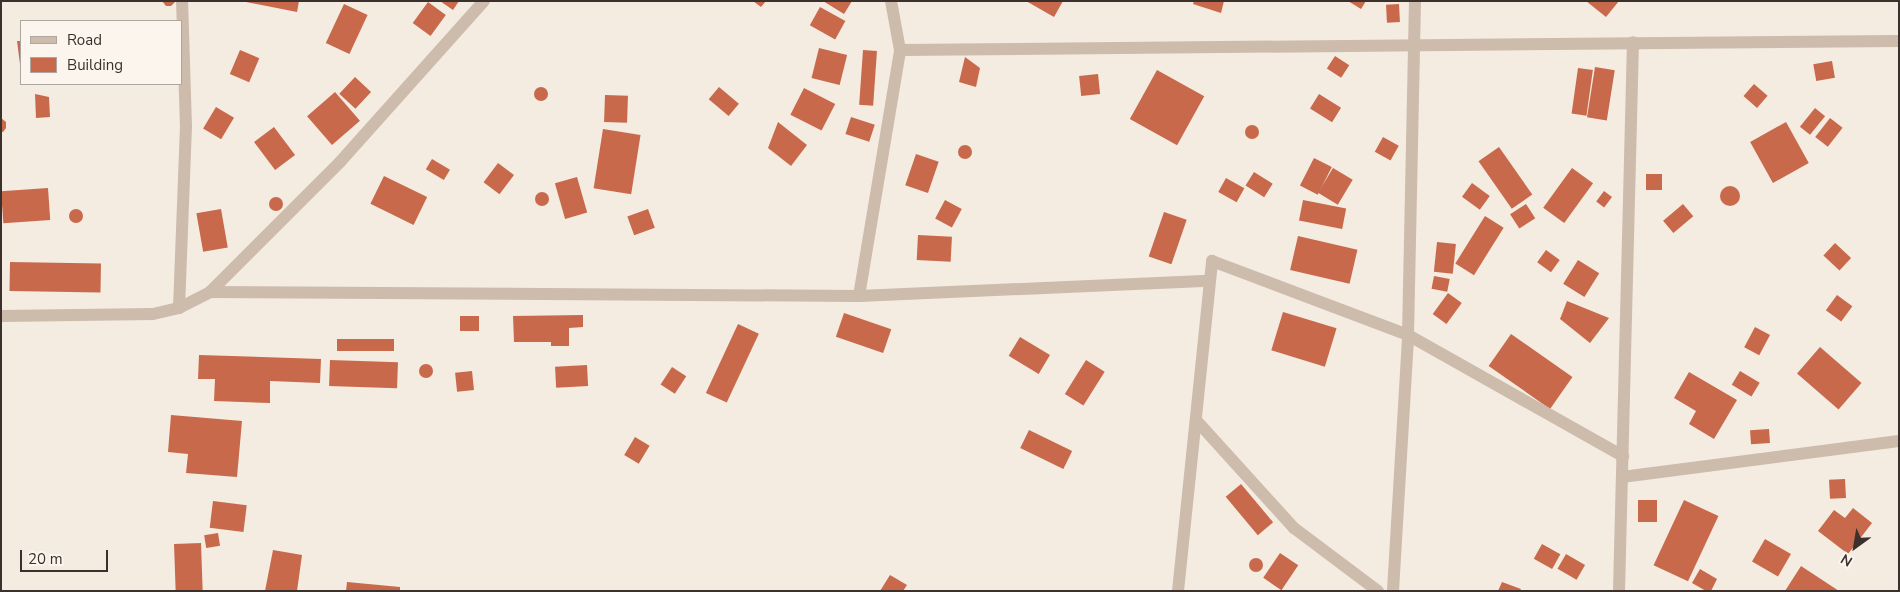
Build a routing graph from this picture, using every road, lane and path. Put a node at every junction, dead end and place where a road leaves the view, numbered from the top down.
1 (182, 1) edge
2 (484, 1) edge
3 (891, 1) edge
4 (1415, 1) edge
5 (1899, 41) edge
6 (1633, 42) junction
7 (1415, 46) junction
8 (900, 50) junction
9 (1208, 281) junction
10 (210, 292) junction
11 (860, 296) junction
12 (179, 308) junction
13 (1, 316) edge
14 (1408, 335) junction
15 (1196, 420) junction
16 (1899, 441) edge
17 (1623, 456) junction
18 (1622, 477) junction
19 (1178, 591) edge
20 (1378, 591) edge
21 (1393, 591) edge
22 (1620, 591) edge

1 - 12 street
2 - 10 street
3 - 8 street
4 - 7 street
5 - 6 street
6 - 7 street
6 - 17 street
7 - 8 street
7 - 14 street
8 - 11 street
9 - 11 street
9 - 14 street
9 - 15 street
10 - 11 street
10 - 12 street
12 - 13 street
14 - 17 street
14 - 21 street
15 - 19 street
15 - 20 street
16 - 18 street
17 - 18 street
18 - 22 street

